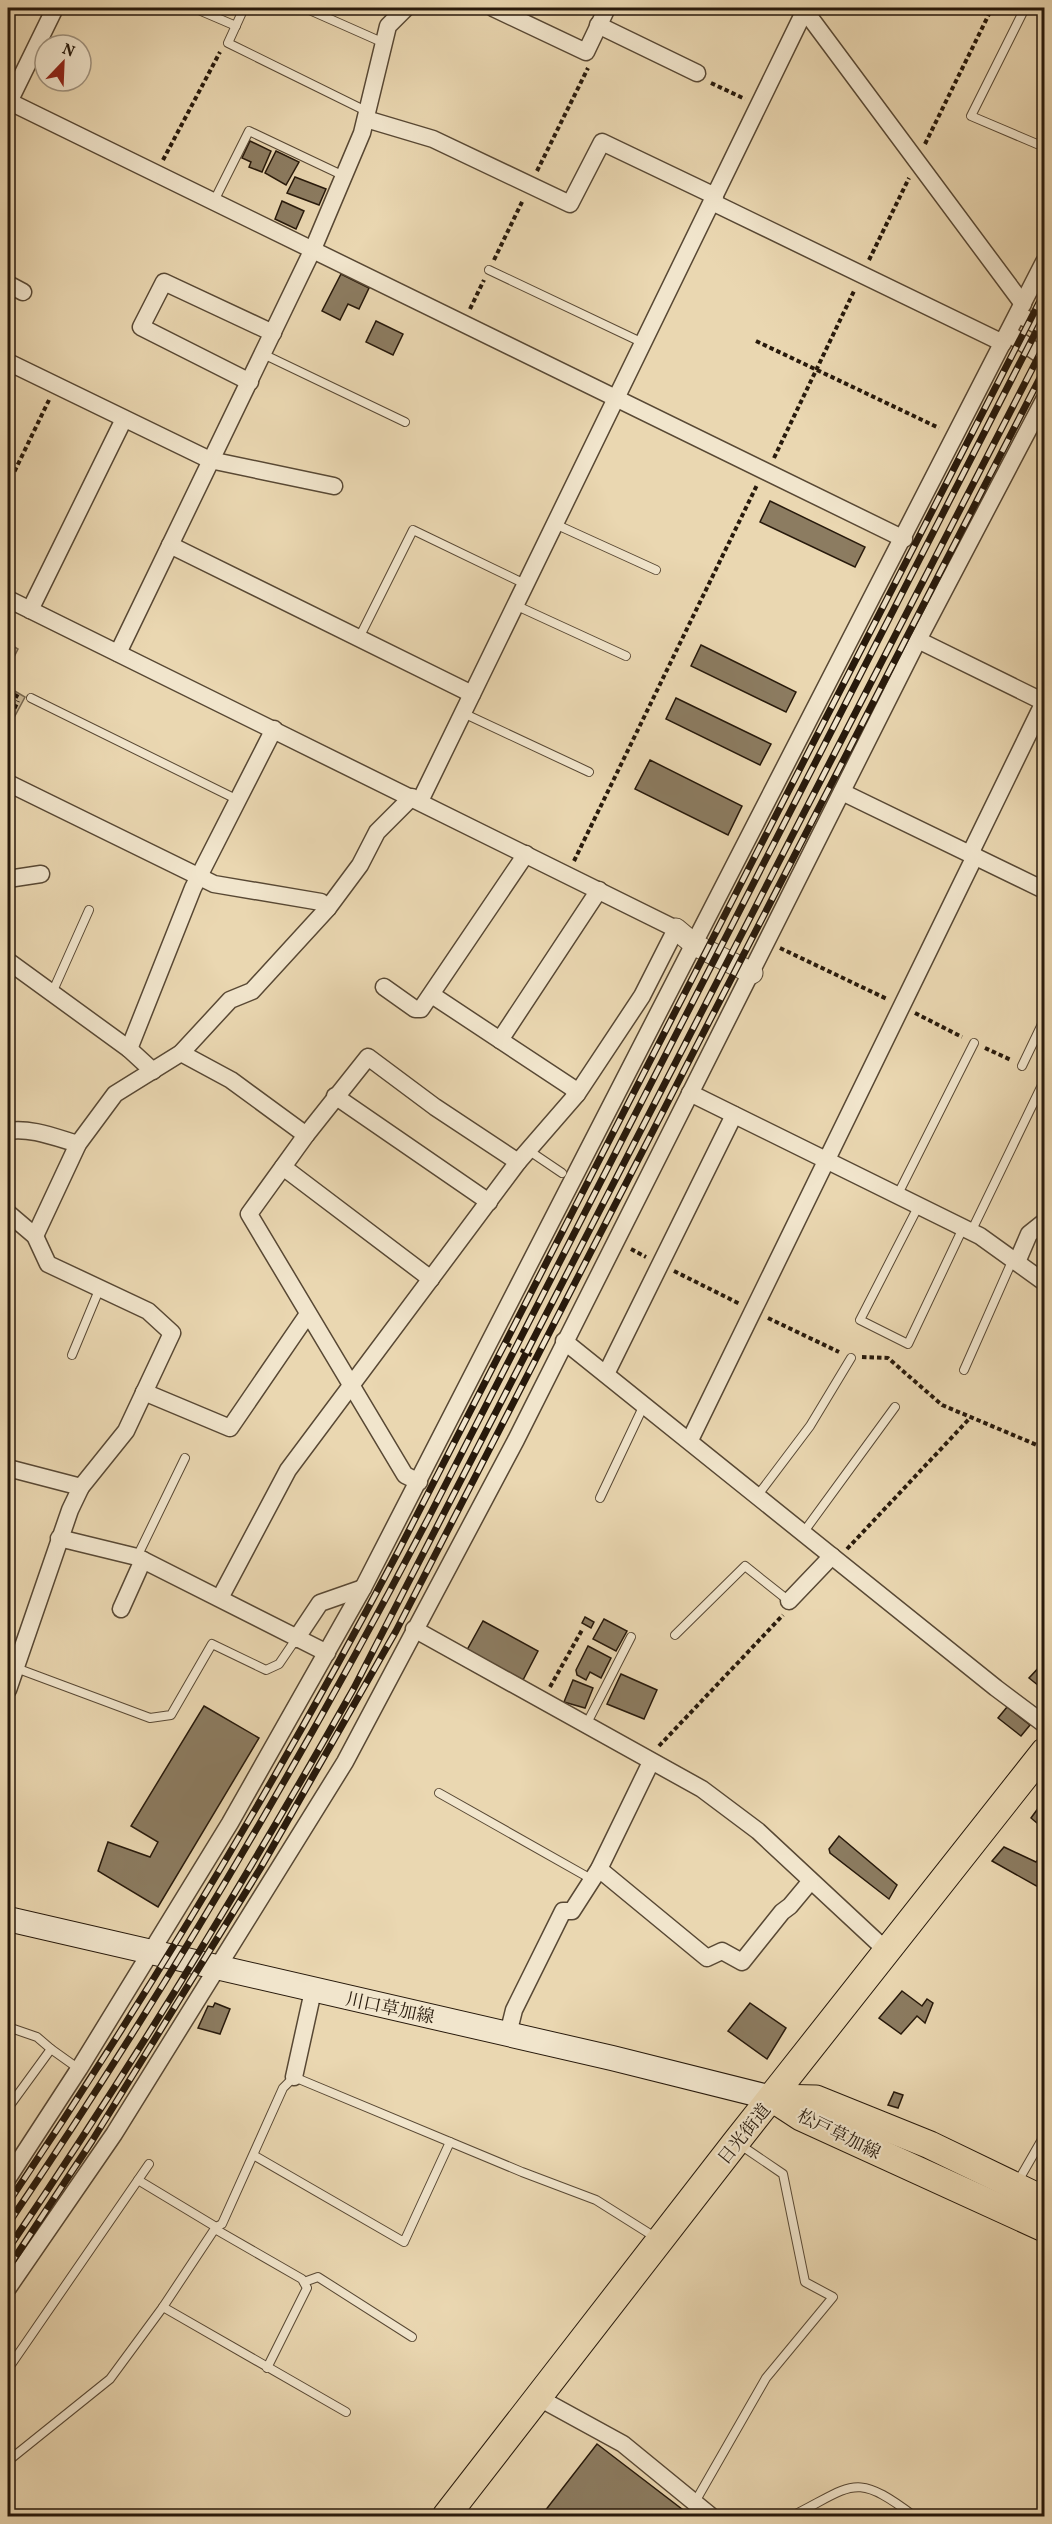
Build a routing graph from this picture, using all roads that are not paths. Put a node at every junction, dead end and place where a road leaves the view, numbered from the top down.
1 (55, 8) edge
2 (244, 8) edge
3 (305, 8) edge
4 (406, 8) edge
5 (493, 8) edge
6 (607, 8) edge
7 (1025, 8) edge
8 (805, 9) edge
9 (201, 11) dead end
10 (598, 25) junction
11 (236, 26) junction
12 (384, 43) junction
13 (697, 73) road end
14 (8, 102) edge
15 (366, 115) junction
16 (1044, 147) edge
17 (344, 176) junction
18 (713, 199) junction
19 (214, 201) junction
20 (313, 249) junction
21 (1044, 262) edge
22 (489, 270) dead end
23 (8, 284) edge
24 (23, 292) dead end
25 (1021, 309) junction
26 (1044, 329) edge
27 (273, 333) junction
28 (1006, 338) junction
29 (641, 342) junction
30 (263, 354) junction
31 (1044, 357) edge
32 (8, 363) edge
33 (250, 382) junction
34 (616, 399) junction
35 (1044, 400) edge
36 (124, 419) junction
37 (405, 422) dead end
38 (210, 460) junction
39 (334, 486) dead end
40 (555, 524) junction
41 (904, 539) junction
42 (170, 545) junction
43 (656, 570) dead end
44 (525, 584) junction
45 (8, 599) edge
46 (515, 605) junction
47 (30, 610) junction
48 (359, 638) junction
49 (918, 640) junction
50 (118, 653) junction
51 (626, 656) dead end
52 (472, 694) junction
53 (31, 698) dead end
54 (464, 713) junction
55 (274, 729) junction
56 (589, 772) dead end
57 (8, 783) edge
58 (842, 792) junction
59 (416, 799) junction
60 (238, 800) junction
61 (526, 854) junction
62 (973, 855) junction
63 (41, 874) dead end
64 (199, 877) junction
65 (8, 879) edge
66 (598, 890) junction
67 (1044, 890) edge
68 (328, 908) junction
69 (89, 910) dead end
70 (676, 929) junction
71 (695, 945) junction
72 (8, 961) edge
73 (752, 973) junction
74 (384, 987) dead end
75 (52, 993) junction
76 (432, 995) junction
77 (1044, 1020) edge
78 (500, 1040) junction
79 (974, 1042) dead end
80 (129, 1049) junction
81 (181, 1053) junction
82 (1022, 1066) dead end
83 (153, 1071) junction
84 (1044, 1081) edge
85 (690, 1093) junction
86 (577, 1094) junction
87 (335, 1096) junction
88 (734, 1115) junction
89 (8, 1131) edge
90 (306, 1135) junction
91 (78, 1144) junction
92 (523, 1156) junction
93 (828, 1162) junction
94 (283, 1167) junction
95 (562, 1173) dead end
96 (897, 1196) junction
97 (489, 1202) junction
98 (918, 1207) junction
99 (8, 1213) edge
100 (1044, 1222) edge
101 (967, 1230) junction
102 (35, 1236) junction
103 (1015, 1261) junction
104 (431, 1279) junction
105 (1044, 1282) edge
106 (99, 1290) junction
107 (308, 1314) junction
108 (564, 1341) junction
109 (72, 1355) dead end
110 (851, 1358) road end
111 (964, 1370) dead end
112 (606, 1374) junction
113 (350, 1386) junction
114 (144, 1392) junction
115 (644, 1404) junction
116 (895, 1407) dead end
117 (690, 1440) junction
118 (185, 1458) dead end
119 (8, 1468) edge
120 (419, 1482) junction
121 (81, 1487) junction
122 (758, 1495) junction
123 (600, 1498) dead end
124 (803, 1533) junction
125 (60, 1538) junction
126 (140, 1558) junction
127 (834, 1558) junction
128 (363, 1588) junction
129 (220, 1598) junction
130 (789, 1601) joint
131 (121, 1609) dead end
132 (414, 1629) junction
133 (675, 1635) dead end
134 (631, 1637) dead end
135 (296, 1640) junction
136 (16, 1641) edge
137 (327, 1653) junction
138 (15, 1668) junction
139 (8, 1690) edge
140 (1044, 1724) edge
141 (586, 1725) junction
142 (1044, 1752) edge
143 (650, 1762) junction
144 (439, 1793) dead end
145 (596, 1874) junction
146 (810, 1882) junction
147 (8, 1919) edge
148 (888, 1952) junction
149 (149, 1953) junction
150 (216, 1967) junction
151 (313, 1991) junction
152 (8, 2027) edge
153 (508, 2034) junction
154 (51, 2049) junction
155 (79, 2069) junction
156 (294, 2077) junction
157 (772, 2098) junction
158 (8, 2108) edge
159 (1044, 2136) edge
160 (450, 2142) junction
161 (736, 2142) junction
162 (255, 2156) junction
163 (149, 2164) dead end
164 (8, 2178) edge
165 (138, 2180) junction
166 (1016, 2186) junction
167 (1044, 2200) edge
168 (215, 2228) junction
169 (1044, 2228) edge
170 (661, 2240) junction
171 (304, 2282) junction
172 (8, 2288) edge
173 (163, 2307) junction
174 (412, 2337) dead end
175 (267, 2368) junction
176 (8, 2369) edge
177 (539, 2398) junction
178 (346, 2412) dead end
179 (8, 2461) edge
180 (694, 2502) junction
181 (446, 2517) edge
182 (711, 2517) edge
183 (792, 2517) edge
184 (914, 2517) edge

1 - 14 street
2 - 11 lane
3 - 12 lane
4 - 12 street
5 - 10 street
6 - 10 street
7 - 16 lane
8 - 18 street
8 - 25 street
9 - 11 lane
10 - 13 street
11 - 15 lane
12 - 15 street
14 - 19 street
15 - 17 street
15 - 18 street
17 - 19 lane
17 - 20 street
18 - 28 street
18 - 29 street
19 - 20 street
20 - 27 street
20 - 34 street
21 - 25 street
22 - 29 lane
23 - 24 street
25 - 26 street
25 - 28 street
27 - 30 street
27 - 33 street
28 - 31 street
28 - 41 street
29 - 34 street
30 - 33 street
30 - 37 lane
32 - 36 street
33 - 38 street
34 - 40 street
34 - 41 street
35 - 49 street
36 - 38 street
36 - 47 street
38 - 39 street
38 - 42 street
40 - 43 lane
40 - 44 street
41 - 71 street
42 - 48 street
42 - 50 street
44 - 46 street
44 - 48 lane
45 - 47 street
46 - 51 lane
46 - 52 street
47 - 50 street
48 - 52 street
49 - 58 street
49 - 62 street
50 - 55 street
52 - 54 street
53 - 60 lane
54 - 56 lane
54 - 59 street
55 - 59 street
55 - 60 street
57 - 64 street
58 - 62 street
58 - 73 street
59 - 61 street
59 - 68 street
60 - 64 street
61 - 66 street
61 - 76 street
62 - 67 street
62 - 93 street
63 - 65 street
64 - 68 street
64 - 80 street
66 - 70 street
66 - 78 street
68 - 81 street
69 - 75 lane
70 - 71 street
70 - 86 street
71 - 73 street
71 - 120 street
72 - 75 street
73 - 85 street
74 - 76 street
75 - 80 street
76 - 78 street
77 - 82 lane
78 - 86 street
79 - 96 lane
80 - 83 street
81 - 83 street
81 - 90 street
83 - 91 street
84 - 101 lane
85 - 88 street
85 - 108 street
86 - 92 street
87 - 90 street
87 - 92 street
87 - 97 street
88 - 93 street
88 - 112 street
89 - 91 street
90 - 94 street
91 - 102 street
92 - 95 lane
92 - 97 street
93 - 96 street
93 - 117 street
94 - 104 street
94 - 107 street
96 - 98 street
97 - 104 street
98 - 101 street
98 - 101 lane
99 - 102 street
100 - 103 street
101 - 103 street
102 - 106 street
103 - 105 street
103 - 111 lane
104 - 113 street
106 - 109 lane
106 - 114 street
107 - 113 street
107 - 114 street
108 - 112 street
108 - 132 street
110 - 122 lane
112 - 115 street
113 - 120 street
113 - 129 street
114 - 121 street
115 - 117 street
115 - 123 lane
116 - 124 lane
117 - 122 street
118 - 126 lane
119 - 121 street
120 - 128 street
121 - 125 street
122 - 124 street
124 - 127 street
125 - 126 street
125 - 136 street
126 - 129 street
126 - 131 street
127 - 130 street
127 - 140 street
128 - 135 street
128 - 137 street
129 - 135 street
130 - 133 lane
132 - 141 street
132 - 150 street
134 - 141 lane
135 - 137 street
135 - 138 lane
136 - 138 street
137 - 149 street
138 - 139 street
141 - 143 street
142 - 148 main road, 日光街道
143 - 145 street
143 - 146 street
144 - 145 lane
145 - 146 street
145 - 153 street
146 - 148 street
147 - 149 main road, 川口草加線
148 - 157 main road, 日光街道
149 - 150 main road, 川口草加線
149 - 155 street
150 - 151 main road, 川口草加線
150 - 172 street
151 - 153 main road, 川口草加線
151 - 156 street
152 - 154 lane
153 - 157 main road, 川口草加線
154 - 155 lane
154 - 158 lane
155 - 164 street
156 - 160 lane
156 - 162 lane
157 - 161 main road, 日光街道
157 - 166 main road, 松戸草加線
157 - 169 main road, 松戸草加線
159 - 166 lane
160 - 162 lane
160 - 170 lane
161 - 170 main road, 日光街道
161 - 180 lane
162 - 168 lane
163 - 165 lane
165 - 168 lane
165 - 176 lane
166 - 167 main road, 松戸草加線
168 - 171 lane
168 - 173 lane
170 - 177 main road, 日光街道
171 - 174 lane
171 - 175 lane
173 - 175 lane
173 - 179 lane
175 - 178 lane
177 - 180 street
177 - 181 main road, 日光街道
180 - 182 street
183 - 184 lane

